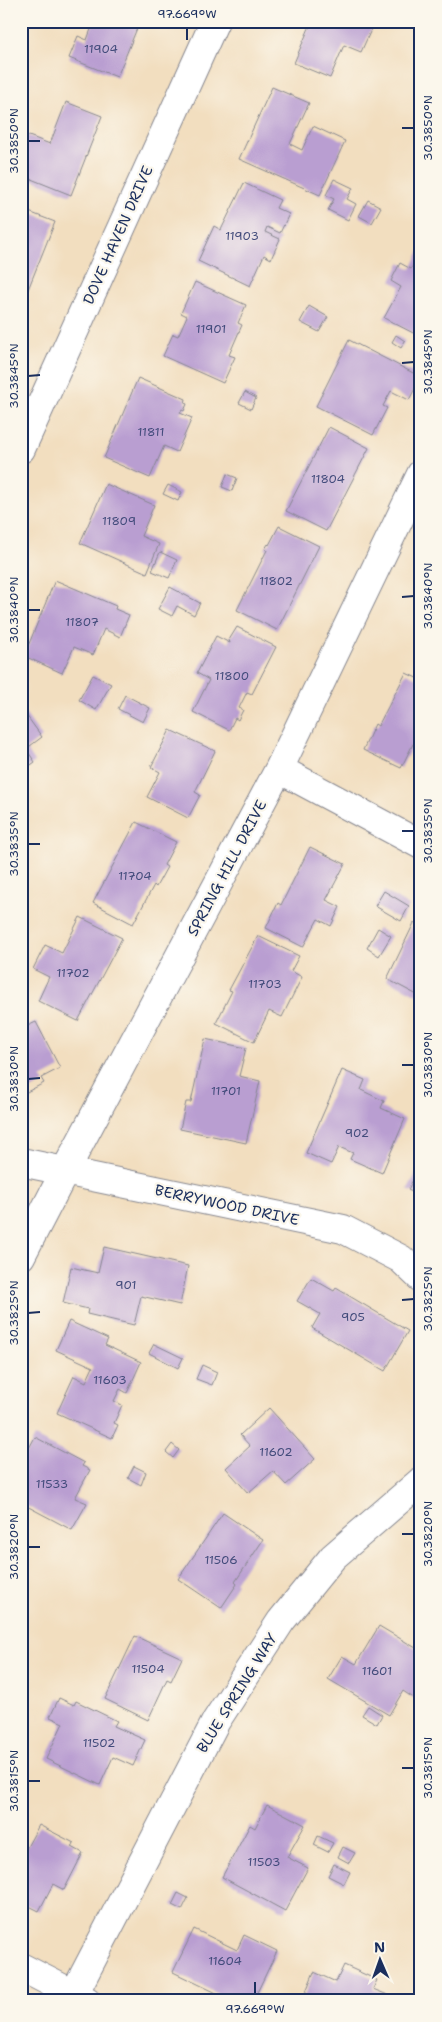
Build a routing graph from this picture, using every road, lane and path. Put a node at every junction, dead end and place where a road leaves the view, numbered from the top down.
1 (215, 21) edge
2 (21, 449) edge
3 (421, 474) edge
4 (280, 769) junction
5 (421, 845) edge
6 (21, 1162) edge
7 (65, 1171) junction
8 (21, 1256) edge
9 (421, 1278) edge
10 (421, 1481) edge
11 (21, 1967) edge
12 (81, 1997) edge

1 - 2 street, DOVE HAVEN DRIVE
3 - 4 street, SPRING HILL DRIVE
4 - 5 street
4 - 7 street, SPRING HILL DRIVE
6 - 7 street, BERRYWOOD DRIVE
7 - 8 street, SPRING HILL DRIVE
7 - 9 street, BERRYWOOD DRIVE
10 - 12 street, BLUE SPRING WAY
11 - 12 street

